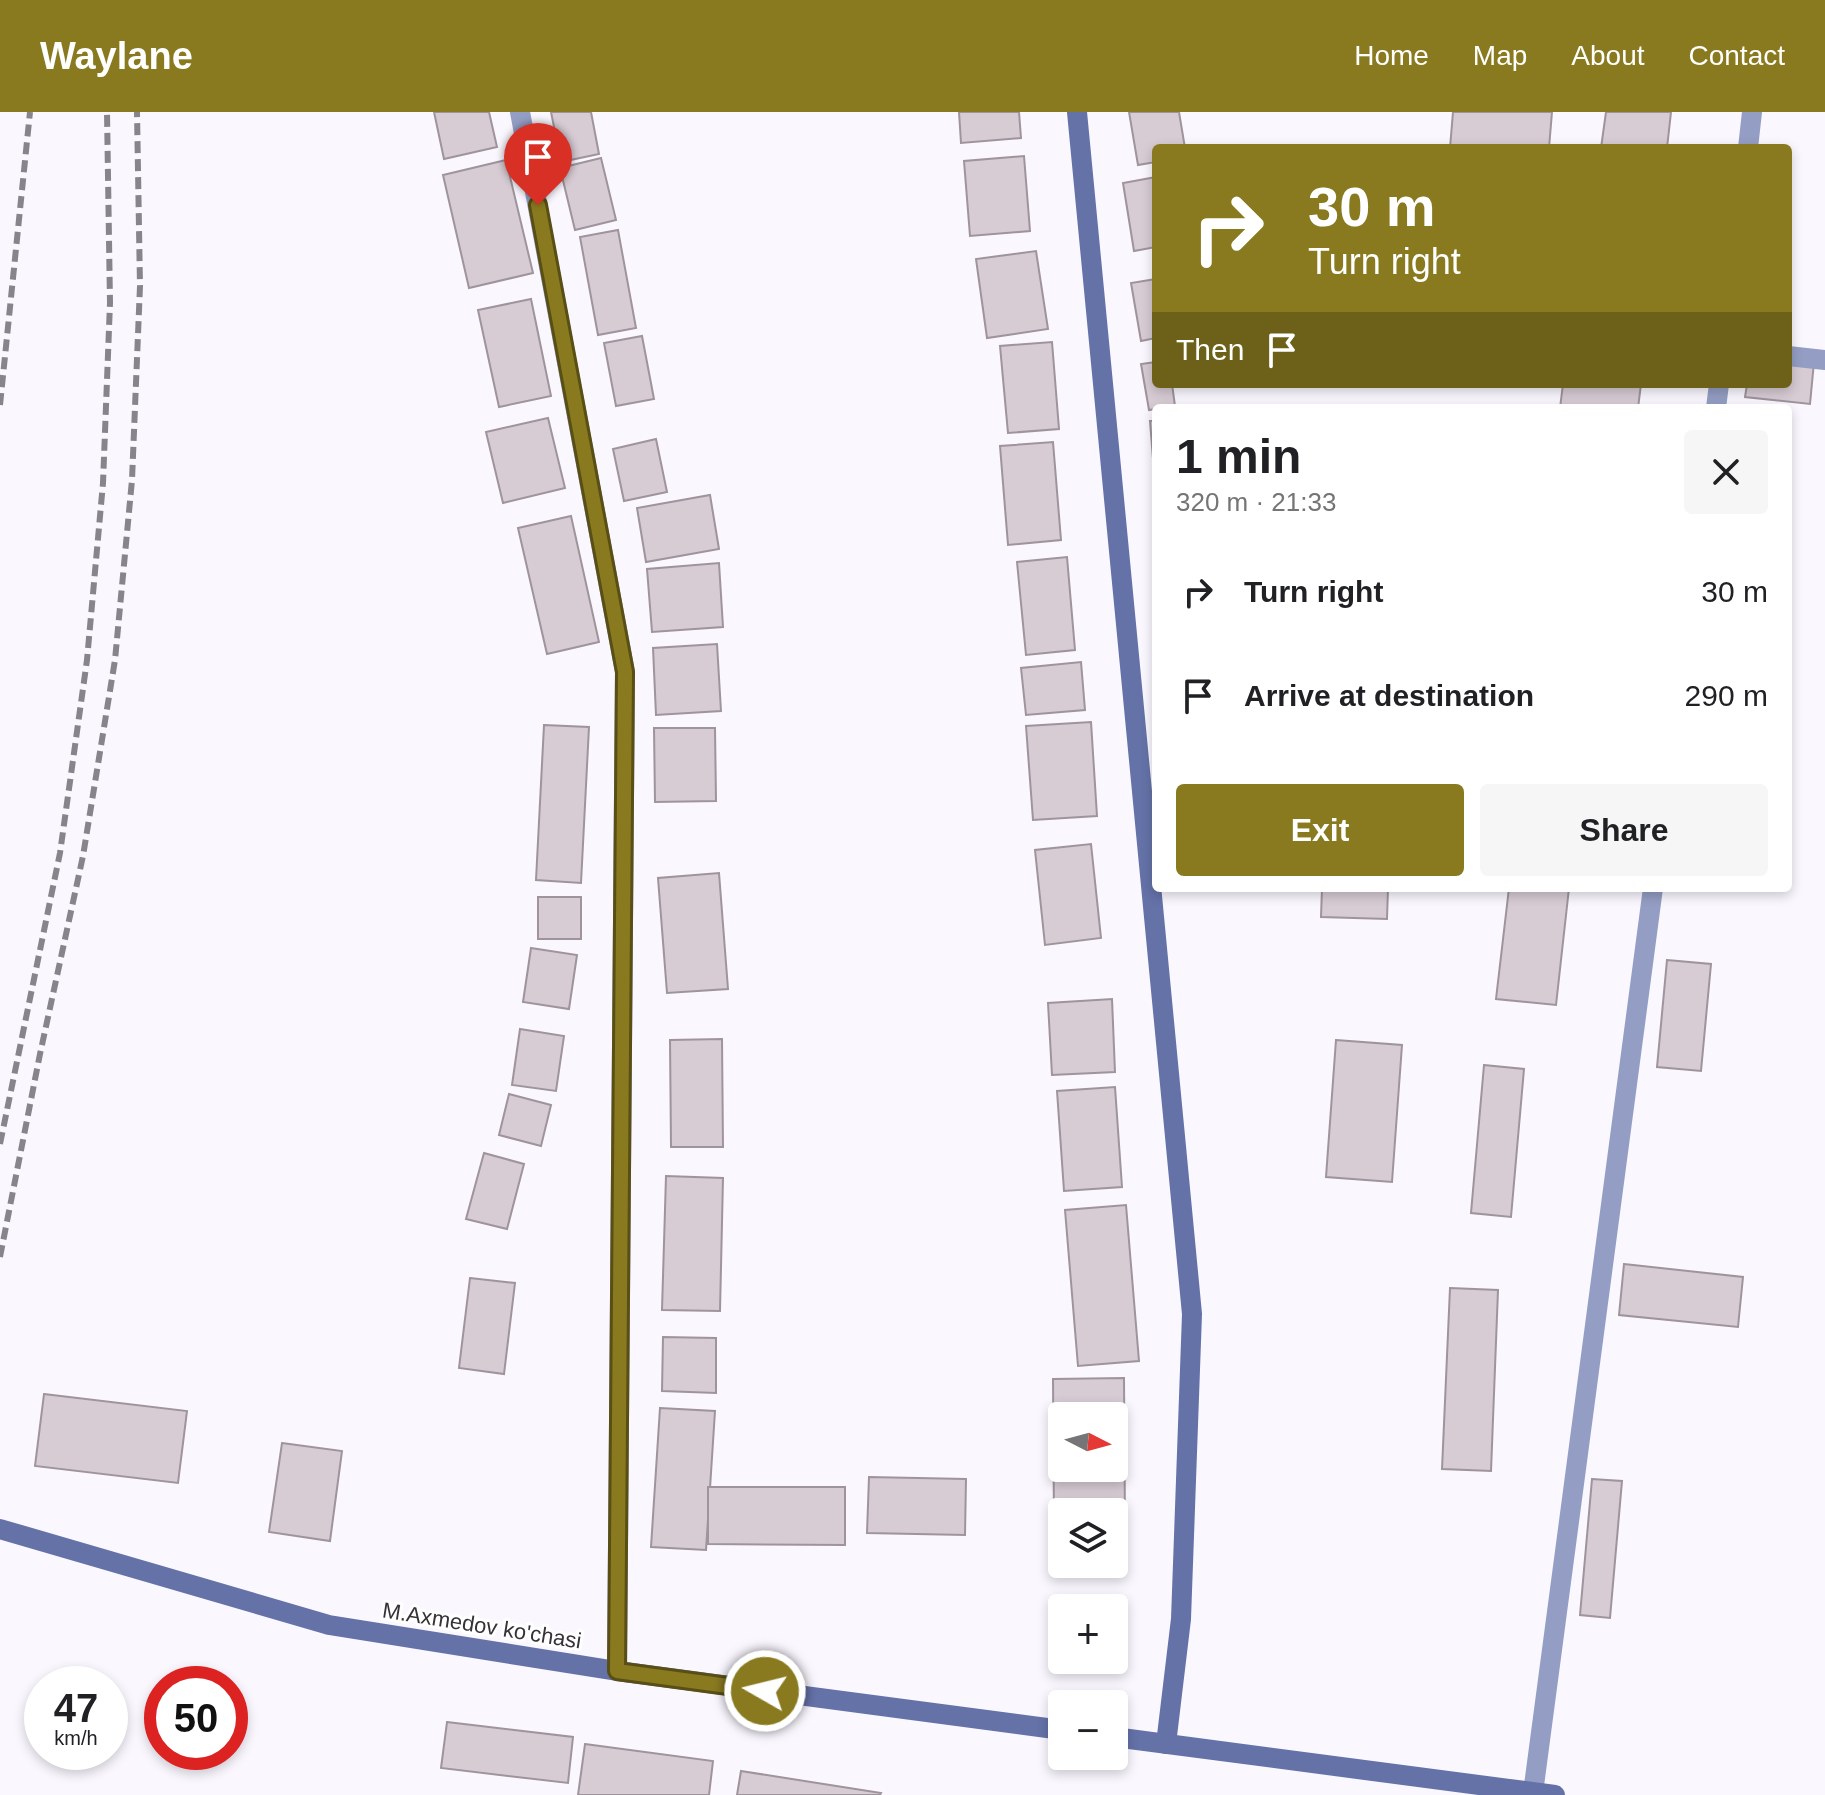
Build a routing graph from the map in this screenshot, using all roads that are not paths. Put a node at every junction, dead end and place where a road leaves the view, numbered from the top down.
1 (520, 112) edge
2 (1077, 112) edge
3 (1752, 112) edge
4 (1748, 144) edge
5 (1792, 356) edge
6 (1825, 360) edge
7 (1652, 892) edge
8 (0, 1529) edge
9 (617, 1671) junction
10 (1048, 1728) edge
11 (1128, 1739) edge
12 (1166, 1744) junction
13 (1533, 1793) junction
14 (1555, 1795) edge

1 - 9 street
2 - 12 street
3 - 4 street
5 - 6 street
7 - 13 street
8 - 9 street, M.Axmedov ko'chasi
9 - 10 street, M.Axmedov ko'chasi
11 - 12 street
12 - 13 street
13 - 14 street

